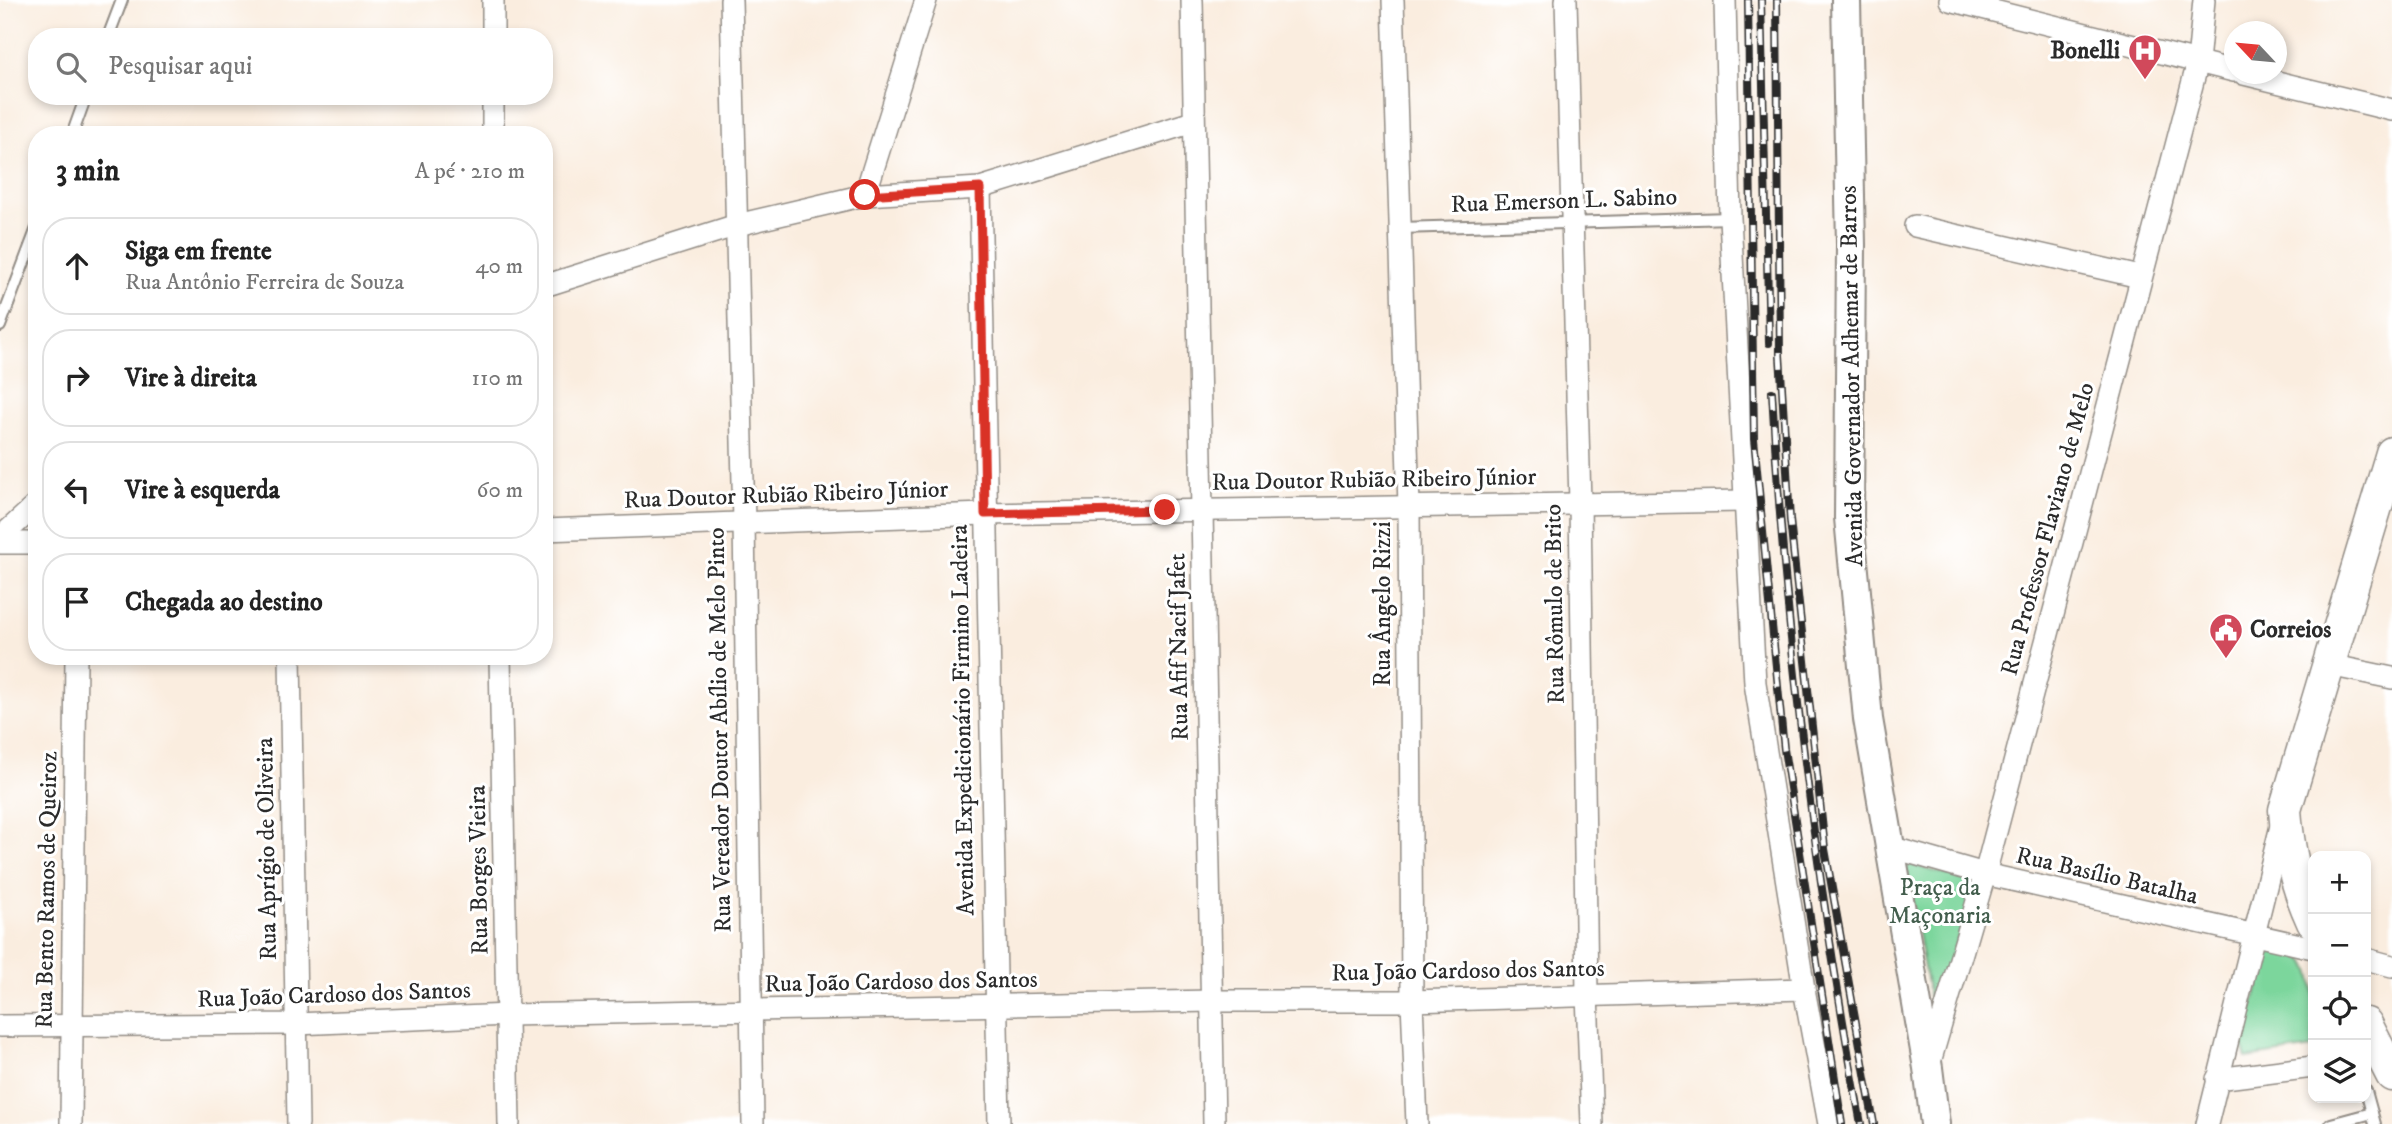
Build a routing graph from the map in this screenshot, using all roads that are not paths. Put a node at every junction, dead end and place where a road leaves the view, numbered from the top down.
1 (122, 0) edge
2 (493, 0) edge
3 (731, 0) edge
4 (926, 0) edge
5 (1192, 0) edge
6 (1393, 0) edge
7 (1566, 0) edge
8 (1725, 0) edge
9 (1846, 0) edge
10 (1950, 0) edge
11 (2204, 0) edge
12 (111, 28) edge
13 (493, 28) edge
14 (2198, 62) junction
15 (2224, 68) edge
16 (2285, 84) edge
17 (83, 105) edge
18 (493, 105) edge
19 (2392, 110) edge
20 (1193, 122) junction
21 (75, 126) edge
22 (493, 126) edge
23 (980, 188) junction
24 (865, 195) junction
25 (1730, 218) junction
26 (1572, 220) junction
27 (737, 225) junction
28 (1915, 226) dead end
29 (1400, 228) junction
30 (28, 252) edge
31 (2140, 277) junction
32 (553, 283) edge
33 (0, 326) edge
34 (2392, 453) edge
35 (2386, 498) edge
36 (1743, 501) junction
37 (1580, 502) junction
38 (1409, 506) junction
39 (1202, 509) junction
40 (28, 513) edge
41 (985, 514) junction
42 (744, 522) junction
43 (553, 530) edge
44 (0, 540) edge
45 (28, 542) edge
46 (76, 665) edge
47 (290, 665) edge
48 (500, 665) edge
49 (2329, 665) junction
50 (2392, 678) edge
51 (2285, 810) junction
52 (1890, 847) junction
53 (1985, 874) junction
54 (2310, 914) edge
55 (2252, 936) junction
56 (2308, 947) edge
57 (2371, 961) edge
58 (2392, 966) edge
59 (1804, 989) junction
60 (1587, 994) junction
61 (1212, 1001) junction
62 (1412, 1001) junction
63 (996, 1007) junction
64 (751, 1011) junction
65 (508, 1015) junction
66 (296, 1024) junction
67 (0, 1026) edge
68 (72, 1027) junction
69 (2371, 1038) edge
70 (2380, 1064) edge
71 (1928, 1068) junction
72 (2308, 1068) edge
73 (2217, 1079) junction
74 (2374, 1118) edge
75 (2209, 1120) edge
76 (71, 1124) edge
77 (298, 1124) edge
78 (509, 1124) edge
79 (753, 1124) edge
80 (999, 1124) edge
81 (1214, 1124) edge
82 (1417, 1124) edge
83 (1592, 1124) edge
84 (1829, 1124) edge
85 (1935, 1124) edge
86 (2331, 1124) edge

1 - 12 lane
2 - 13 street
3 - 27 street, Rua Vereador Doutor Abílio de Melo Pinto
4 - 24 street
5 - 20 street, Rua Afif Nacif Jafet
6 - 29 street, Rua Ângelo Rizzi
7 - 26 street, Rua Rômulo de Brito
8 - 25 street
9 - 52 main road, Avenida Governador Adhemar de Barros
10 - 14 street
11 - 14 street, Rua Professor Flaviano de Melo
14 - 15 street
14 - 31 street, Rua Professor Flaviano de Melo
16 - 19 street
17 - 21 lane
18 - 22 street
20 - 23 street
20 - 39 street, Rua Afif Nacif Jafet
23 - 24 street
23 - 41 street, Avenida Expedicionário Firmino Ladeira
24 - 27 street
25 - 26 lane, Rua Emerson L. Sabino
25 - 36 street
26 - 29 lane, Rua Emerson L. Sabino
26 - 37 street, Rua Rômulo de Brito
27 - 32 street
27 - 42 street, Rua Vereador Doutor Abílio de Melo Pinto
28 - 31 street
29 - 38 street, Rua Ângelo Rizzi
30 - 33 lane
31 - 53 street, Rua Professor Flaviano de Melo
34 - 35 main road
35 - 49 main road
36 - 37 street, Rua Doutor Rubião Ribeiro Júnior
36 - 59 street
37 - 38 street, Rua Doutor Rubião Ribeiro Júnior
37 - 60 street, Rua Rômulo de Brito
38 - 39 street, Rua Doutor Rubião Ribeiro Júnior
38 - 62 street, Rua Ângelo Rizzi
39 - 41 street, Rua Doutor Rubião Ribeiro Júnior
39 - 61 street, Rua Afif Nacif Jafet
40 - 44 street
41 - 42 street, Rua Doutor Rubião Ribeiro Júnior
41 - 63 street, Avenida Expedicionário Firmino Ladeira
42 - 43 street, Rua Doutor Rubião Ribeiro Júnior
42 - 64 street, Rua Vereador Doutor Abílio de Melo Pinto
44 - 45 street
46 - 68 street, Rua Bento Ramos de Queiroz
47 - 66 street, Rua Aprígio de Oliveira
48 - 65 street, Rua Borges Vieira
49 - 50 street
49 - 51 main road
51 - 54 main road
51 - 55 street
52 - 53 street, Rua Basílio Batalha
52 - 71 main road, Avenida Governador Adhemar de Barros
53 - 55 street, Rua Basílio Batalha
53 - 71 street, Rua Professor Flaviano de Melo
55 - 56 street, Rua Basílio Batalha
55 - 73 street
57 - 58 street
59 - 60 street, Rua João Cardoso dos Santos
59 - 84 street
60 - 62 street, Rua João Cardoso dos Santos
60 - 83 street, Rua Rômulo de Brito
61 - 62 street, Rua João Cardoso dos Santos
61 - 63 street, Rua João Cardoso dos Santos
61 - 81 street, Rua Afif Nacif Jafet
62 - 82 street, Rua Ângelo Rizzi
63 - 64 street, Rua João Cardoso dos Santos
63 - 80 street, Avenida Expedicionário Firmino Ladeira
64 - 65 street, Rua João Cardoso dos Santos
64 - 79 street, Rua Vereador Doutor Abílio de Melo Pinto
65 - 66 street, Rua João Cardoso dos Santos
65 - 78 street, Rua Borges Vieira
66 - 68 street, Rua João Cardoso dos Santos
66 - 77 street, Rua Aprígio de Oliveira
67 - 68 street, Rua João Cardoso dos Santos
68 - 76 street, Rua Bento Ramos de Queiroz
69 - 70 main road
71 - 85 main road, Avenida Governador Adhemar de Barros
72 - 73 street
73 - 75 street
74 - 86 lane

